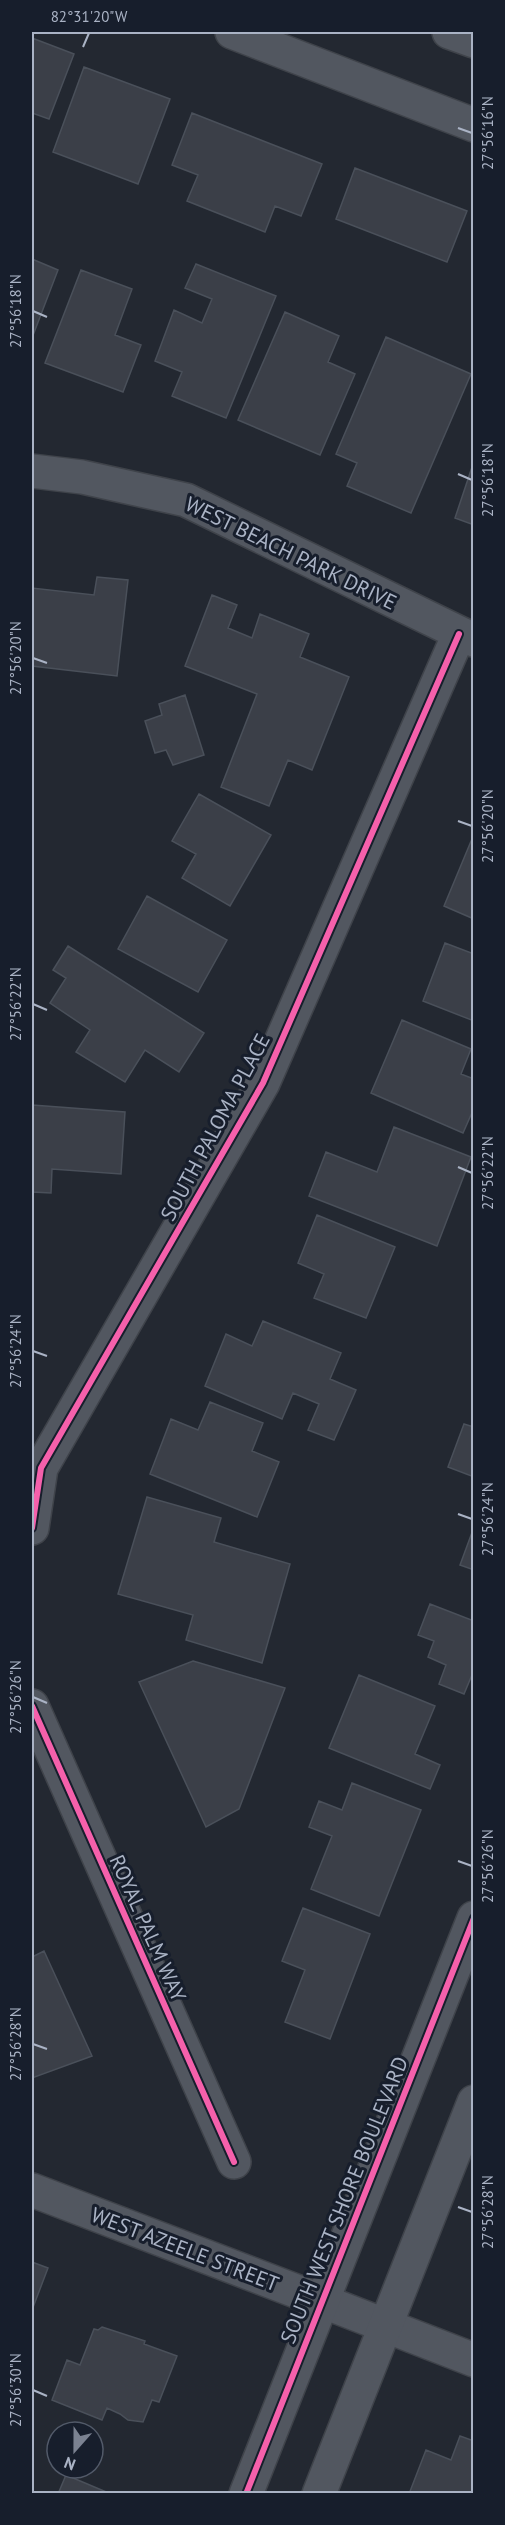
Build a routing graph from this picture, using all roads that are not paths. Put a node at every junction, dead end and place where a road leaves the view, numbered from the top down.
1 (232, 32) edge
2 (449, 32) edge
3 (474, 41) edge
4 (474, 126) edge
5 (32, 471) edge
6 (466, 637) edge
7 (32, 1528) edge
8 (32, 1706) edge
9 (474, 1918) edge
10 (474, 2102) edge
11 (234, 2162) dead end
12 (32, 2190) edge
13 (322, 2301) junction
14 (385, 2326) junction
15 (474, 2360) edge
16 (246, 2493) edge
17 (319, 2493) edge

1 - 4 street
2 - 3 street
5 - 6 street, WEST BEACH PARK DRIVE
6 - 7 street, SOUTH PALOMA PLACE
8 - 11 street, ROYAL PALM WAY
9 - 13 street, SOUTH WEST SHORE BOULEVARD
10 - 14 street
12 - 13 street, WEST AZEELE STREET
13 - 14 street, WEST AZEELE STREET
13 - 16 street, SOUTH WEST SHORE BOULEVARD
14 - 15 street, WEST AZEELE STREET
14 - 17 street

